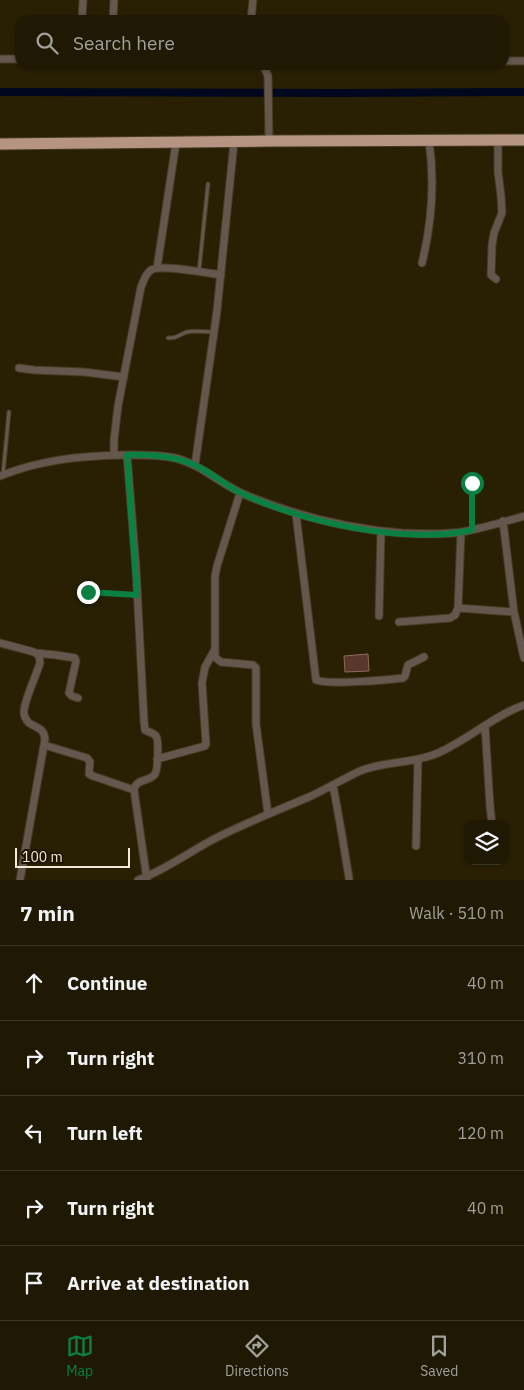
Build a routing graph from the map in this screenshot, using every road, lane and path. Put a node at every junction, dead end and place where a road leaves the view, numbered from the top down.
1 (83, 0) edge
2 (114, 0) edge
3 (253, 0) edge
4 (82, 15) edge
5 (113, 15) edge
6 (252, 15) edge
7 (0, 59) edge
8 (15, 59) edge
9 (509, 61) edge
10 (524, 61) edge
11 (265, 70) edge
12 (498, 140) junction
13 (524, 140) edge
14 (269, 141) junction
15 (429, 141) junction
16 (234, 142) junction
17 (176, 143) junction
18 (0, 144) edge
19 (208, 184) dead end
20 (422, 263) dead end
21 (157, 268) junction
22 (198, 272) junction
23 (221, 274) junction
24 (496, 280) dead end
25 (214, 332) junction
26 (168, 338) dead end
27 (19, 368) dead end
28 (124, 377) junction
29 (9, 412) dead end
30 (114, 455) junction
31 (127, 455) junction
32 (195, 465) junction
33 (1, 475) edge
34 (472, 483) dead end
35 (240, 493) junction
36 (296, 514) junction
37 (524, 516) edge
38 (503, 521) junction
39 (472, 530) junction
40 (381, 531) junction
41 (461, 532) junction
42 (88, 592) dead end
43 (137, 595) junction
44 (458, 608) junction
45 (514, 612) junction
46 (380, 616) dead end
47 (399, 622) dead end
48 (0, 643) edge
49 (214, 650) junction
50 (36, 653) junction
51 (424, 657) dead end
52 (524, 658) edge
53 (78, 698) dead end
54 (524, 706) edge
55 (485, 726) junction
56 (44, 745) junction
57 (157, 759) junction
58 (418, 759) junction
59 (333, 785) junction
60 (134, 790) junction
61 (268, 814) junction
62 (492, 820) edge
63 (416, 846) dead end
64 (147, 878) edge
65 (349, 878) dead end
66 (20, 880) edge
67 (138, 880) edge

1 - 4 street
2 - 5 street
3 - 6 street
7 - 8 street
9 - 10 street
11 - 14 street
12 - 13 highway
12 - 15 highway
12 - 24 street
14 - 15 highway
14 - 16 highway
15 - 20 street
16 - 17 highway
16 - 23 street
17 - 18 highway
17 - 21 street
19 - 22 lane
21 - 22 street
21 - 28 street
22 - 23 street
23 - 25 street
25 - 26 lane
25 - 32 street
27 - 28 street
28 - 30 street
29 - 33 lane
30 - 31 street
30 - 33 street
31 - 32 street
31 - 43 street
32 - 35 street
34 - 39 lane
35 - 36 street
35 - 49 street
36 - 40 street
36 - 51 street
37 - 38 street
38 - 39 street
38 - 45 street
39 - 41 street
40 - 41 street
40 - 46 street
41 - 44 street
42 - 43 lane
43 - 57 street
44 - 45 street
44 - 47 street
45 - 52 street
48 - 50 street
49 - 57 street
49 - 61 street
50 - 53 street
50 - 56 street
54 - 55 street
55 - 58 street
55 - 62 street
56 - 60 street
56 - 66 street
57 - 60 street
58 - 59 street
58 - 63 street
59 - 61 street
59 - 65 street
60 - 64 street
61 - 64 street
64 - 67 street

